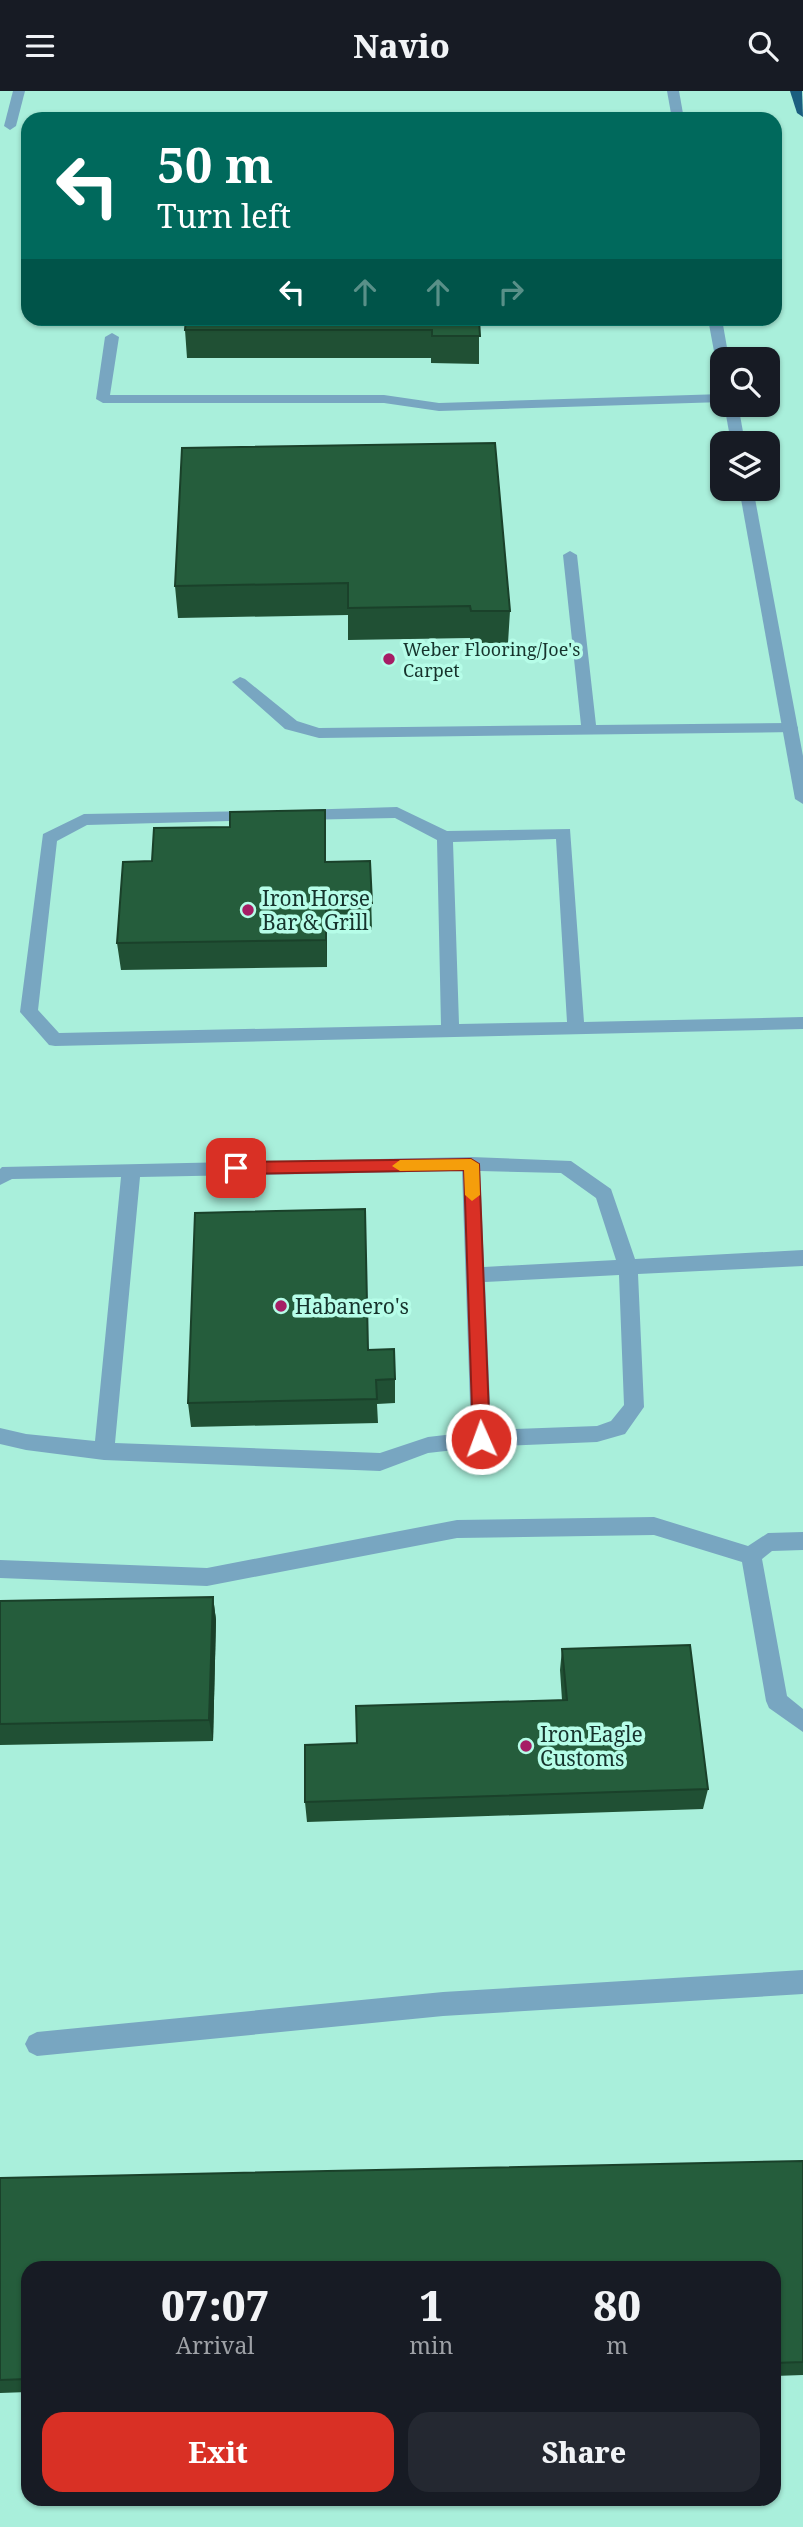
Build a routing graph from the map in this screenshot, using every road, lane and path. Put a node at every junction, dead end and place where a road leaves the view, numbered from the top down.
1 (19, 91) edge
2 (673, 91) edge
3 (796, 91) edge
4 (677, 112) edge
5 (803, 113) edge
6 (5, 126) edge
7 (716, 326) edge
8 (112, 337) dead end
9 (720, 347) edge
10 (710, 398) edge
11 (748, 501) edge
12 (570, 555) dead end
13 (240, 682) dead end
14 (790, 728) junction
15 (589, 730) junction
16 (803, 799) edge
17 (444, 837) junction
18 (803, 1023) edge
19 (576, 1027) junction
20 (450, 1030) junction
21 (471, 1164) junction
22 (131, 1170) junction
23 (0, 1178) edge
24 (803, 1258) edge
25 (628, 1267) junction
26 (476, 1275) junction
27 (0, 1436) edge
28 (481, 1439) junction
29 (104, 1451) junction
30 (803, 1541) edge
31 (751, 1556) junction
32 (0, 1569) edge
33 (803, 1722) edge
34 (803, 1982) edge
35 (37, 2044) dead end

1 - 6 street
2 - 4 street
3 - 5 highway
7 - 9 street
8 - 10 street
11 - 14 street
12 - 15 street
13 - 15 street
14 - 15 street
14 - 16 street
17 - 19 street
17 - 20 street
17 - 20 street
18 - 19 street
19 - 20 street
21 - 22 street
21 - 25 street
21 - 26 street
22 - 23 street
22 - 29 street
24 - 25 street
25 - 26 street
25 - 28 street
26 - 28 street
27 - 29 street
28 - 29 street
30 - 31 street
31 - 32 street
31 - 33 street
34 - 35 street

